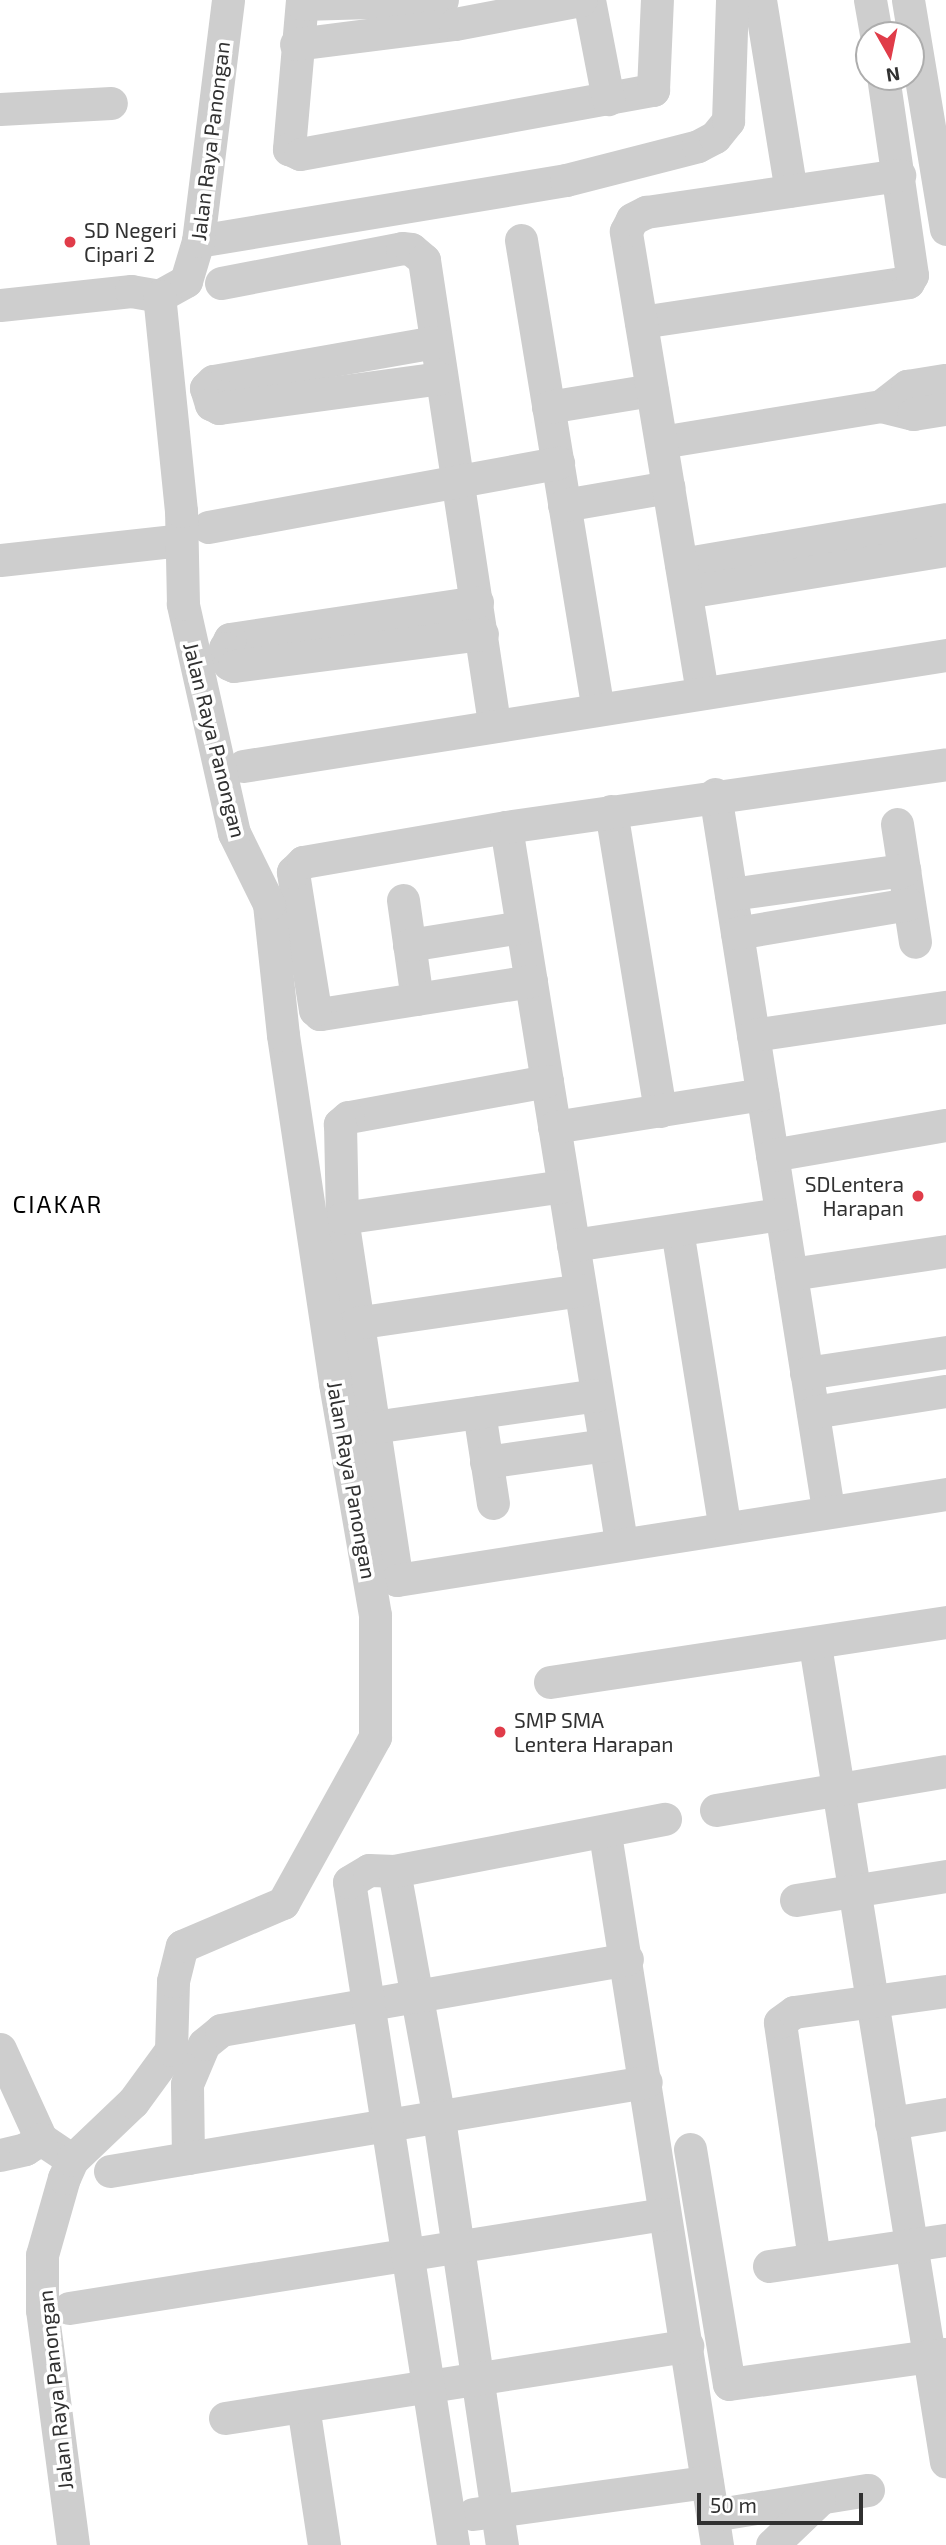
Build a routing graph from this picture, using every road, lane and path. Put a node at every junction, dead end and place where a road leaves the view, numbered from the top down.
1 (228, 0) edge
2 (581, 0) edge
3 (589, 0) edge
4 (657, 0) edge
5 (732, 0) edge
6 (760, 0) edge
7 (870, 0) edge
8 (908, 0) edge
9 (302, 2) edge
10 (450, 8) edge
11 (874, 21) edge
12 (296, 44) junction
13 (885, 91) edge
14 (608, 99) junction
15 (111, 103) dead end
16 (0, 109) edge
17 (899, 175) junction
18 (791, 191) junction
19 (946, 229) edge
20 (521, 240) dead end
21 (198, 241) junction
22 (221, 283) dead end
23 (173, 288) junction
24 (0, 305) edge
25 (641, 322) junction
26 (435, 342) junction
27 (440, 378) junction
28 (946, 380) edge
29 (652, 390) junction
30 (548, 407) junction
31 (881, 407) junction
32 (946, 409) edge
33 (661, 442) junction
34 (558, 463) junction
35 (454, 481) junction
36 (668, 487) junction
37 (564, 505) junction
38 (946, 519) edge
39 (195, 533) junction
40 (946, 551) edge
41 (0, 560) edge
42 (684, 578) junction
43 (477, 601) junction
44 (482, 634) junction
45 (946, 656) edge
46 (702, 692) junction
47 (598, 709) junction
48 (494, 725) junction
49 (946, 764) edge
50 (243, 766) dead end
51 (715, 794) junction
52 (611, 811) junction
53 (897, 824) dead end
54 (506, 827) junction
55 (904, 870) junction
56 (731, 894) junction
57 (403, 900) dead end
58 (909, 904) junction
59 (522, 927) junction
60 (737, 933) junction
61 (915, 942) dead end
62 (410, 944) junction
63 (531, 981) junction
64 (417, 999) junction
65 (946, 1007) edge
66 (753, 1035) junction
67 (547, 1081) junction
68 (762, 1094) junction
69 (660, 1111) junction
70 (946, 1125) edge
71 (554, 1128) junction
72 (772, 1155) junction
73 (563, 1186) junction
74 (781, 1214) junction
75 (342, 1218) junction
76 (677, 1230) junction
77 (573, 1245) junction
78 (946, 1251) edge
79 (791, 1275) junction
80 (580, 1290) junction
81 (355, 1323) junction
82 (946, 1352) edge
83 (806, 1373) junction
84 (946, 1391) edge
85 (597, 1395) junction
86 (479, 1412) junction
87 (813, 1412) junction
88 (373, 1427) junction
89 (605, 1445) junction
90 (486, 1462) junction
91 (946, 1493) edge
92 (493, 1503) dead end
93 (828, 1509) junction
94 (724, 1525) junction
95 (621, 1542) junction
96 (946, 1622) edge
97 (815, 1645) junction
98 (550, 1682) dead end
99 (946, 1771) edge
100 (839, 1788) junction
101 (716, 1810) dead end
102 (666, 1819) dead end
103 (605, 1833) junction
104 (394, 1871) junction
105 (946, 1876) edge
106 (854, 1890) junction
107 (796, 1900) dead end
108 (628, 1959) junction
109 (946, 1991) edge
110 (415, 1994) junction
111 (366, 2001) junction
112 (872, 2003) junction
113 (0, 2049) edge
114 (646, 2082) junction
115 (946, 2114) edge
116 (439, 2119) junction
117 (891, 2123) junction
118 (389, 2127) junction
119 (41, 2139) junction
120 (690, 2149) dead end
121 (0, 2155) edge
122 (188, 2158) junction
123 (72, 2160) junction
124 (110, 2171) dead end
125 (664, 2214) junction
126 (946, 2240) edge
127 (911, 2245) junction
128 (458, 2247) junction
129 (410, 2255) junction
130 (814, 2259) junction
131 (769, 2266) dead end
132 (68, 2308) dead end
133 (687, 2346) junction
134 (938, 2356) edge
135 (479, 2379) junction
136 (429, 2386) junction
137 (303, 2406) junction
138 (225, 2418) dead end
139 (946, 2462) edge
140 (706, 2482) junction
141 (868, 2490) dead end
142 (819, 2500) junction
143 (496, 2511) junction
144 (715, 2530) edge
145 (451, 2531) edge
146 (73, 2545) edge
147 (324, 2545) edge
148 (502, 2545) edge
149 (772, 2545) edge

1 - 21 street, Jalan Raya Panongan
2 - 10 street
3 - 14 street
4 - 14 street
5 - 21 street
6 - 18 street
7 - 11 street
8 - 19 street
9 - 10 street
9 - 12 street
10 - 12 street
12 - 14 street
13 - 17 street
15 - 16 street
17 - 18 street
17 - 25 street
18 - 25 street
20 - 30 street
21 - 23 street, Jalan Raya Panongan
22 - 26 street
23 - 24 street
23 - 39 street, Jalan Raya Panongan
25 - 29 street
26 - 27 street
26 - 27 street
27 - 35 street
28 - 31 street
29 - 30 street
29 - 33 street
30 - 34 street
31 - 32 street
31 - 33 street
33 - 36 street
34 - 35 street
34 - 37 street
35 - 39 street
35 - 43 street
36 - 37 street
36 - 42 street
37 - 47 street
38 - 42 street
39 - 41 street
39 - 123 street, Jalan Raya Panongan
40 - 42 street
42 - 46 street
43 - 44 street
43 - 44 street
44 - 48 street
45 - 46 street
46 - 47 street
47 - 48 street
48 - 50 street
49 - 51 street
51 - 52 street
51 - 56 street
52 - 54 street
52 - 69 street
53 - 55 street
54 - 59 street
54 - 64 street
55 - 56 street
55 - 58 street
56 - 60 street
57 - 62 street
58 - 60 street
58 - 61 street
59 - 62 street
59 - 63 street
60 - 66 street
62 - 64 street
63 - 64 street
63 - 67 street
65 - 66 street
66 - 68 street
67 - 71 street
67 - 75 street
68 - 69 street
68 - 72 street
69 - 71 street
70 - 72 street
71 - 73 street
72 - 74 street
73 - 75 street
73 - 77 street
74 - 76 street
74 - 79 street
75 - 81 street
76 - 77 street
76 - 94 street
77 - 80 street
78 - 79 street
79 - 83 street
80 - 81 street
80 - 85 street
81 - 88 street
82 - 83 street
83 - 87 street
84 - 87 street
85 - 86 street
85 - 89 street
86 - 88 street
86 - 90 street
87 - 93 street
88 - 95 street
89 - 90 street
89 - 95 street
90 - 92 street
91 - 93 street
93 - 94 street
94 - 95 street
96 - 97 street
97 - 98 street
97 - 100 street
99 - 100 street
100 - 101 street
100 - 106 street
102 - 103 street
103 - 104 street
103 - 108 street
104 - 110 street
104 - 111 street
105 - 106 street
106 - 107 street
106 - 112 street
108 - 110 street
108 - 114 street
109 - 112 street
110 - 111 street
110 - 116 street
111 - 118 street
111 - 122 street
112 - 117 street
112 - 130 street
113 - 119 street
114 - 116 street
114 - 125 street
115 - 117 street
116 - 118 street
116 - 128 street
117 - 127 street
118 - 122 street
118 - 129 street
119 - 121 street
119 - 123 street
120 - 134 street
122 - 124 street
123 - 146 street, Jalan Raya Panongan
125 - 128 street
125 - 133 street
126 - 127 street
127 - 130 street
127 - 134 street
128 - 129 street
128 - 135 street
129 - 132 street
129 - 136 street
130 - 131 street
133 - 135 street
133 - 140 street
134 - 139 street
135 - 136 street
135 - 143 street
136 - 137 street
136 - 145 street
137 - 138 street
137 - 147 street
140 - 143 street
140 - 144 street
141 - 142 street
142 - 144 street
142 - 149 street
143 - 145 street
143 - 148 street

